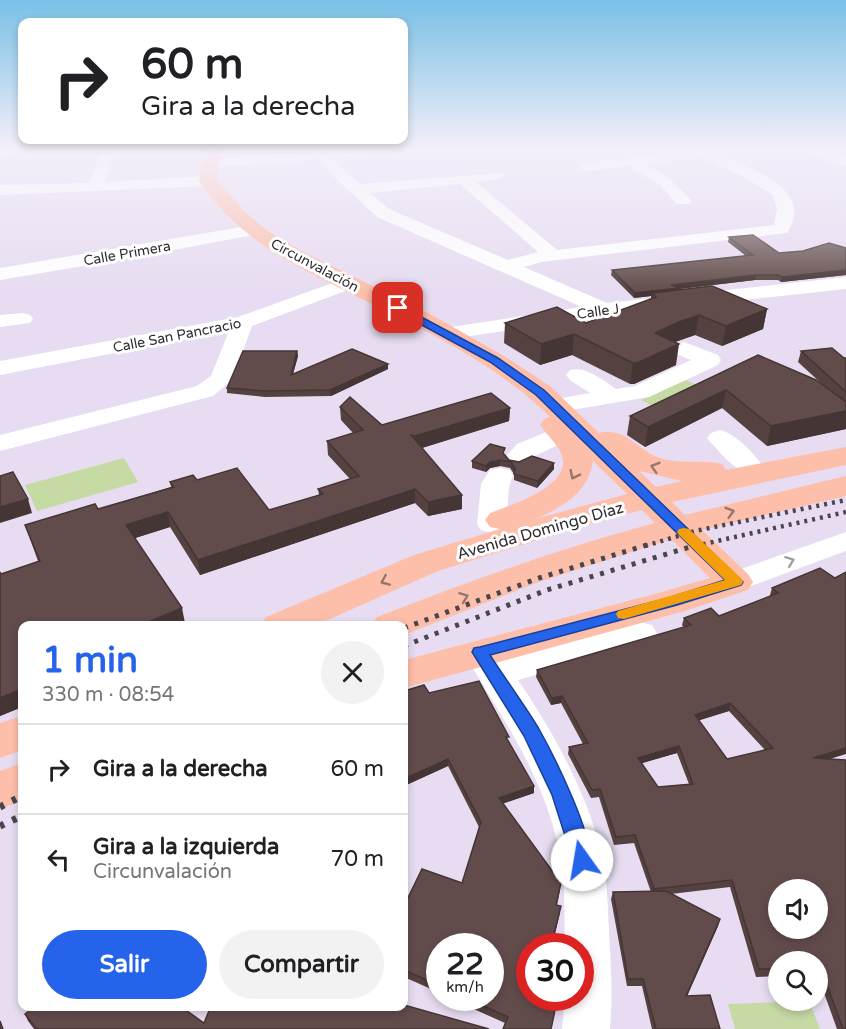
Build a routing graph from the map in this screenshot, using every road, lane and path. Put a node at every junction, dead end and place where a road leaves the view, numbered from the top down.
1 (227, 196) edge
2 (365, 196) edge
3 (483, 196) edge
4 (678, 196) edge
5 (783, 196) edge
6 (683, 201) dead end
7 (253, 230) junction
8 (552, 255) junction
9 (508, 266) junction
10 (0, 274) edge
11 (349, 283) junction
12 (846, 283) edge
13 (717, 297) junction
14 (392, 305) junction
15 (606, 310) junction
16 (756, 313) edge
17 (23, 319) dead end
18 (0, 321) edge
19 (243, 322) junction
20 (458, 332) junction
21 (684, 349) dead end
22 (0, 368) edge
23 (578, 375) dead end
24 (613, 397) junction
25 (571, 403) junction
26 (561, 434) junction
27 (720, 438) dead end
28 (0, 443) edge
29 (749, 465) junction
30 (843, 467) edge
31 (491, 524) junction
32 (846, 541) edge
33 (426, 564) junction
34 (735, 582) junction
35 (291, 621) edge
36 (403, 621) edge
37 (640, 633) dead end
38 (487, 663) junction
39 (408, 673) edge
40 (18, 734) edge
41 (0, 741) edge
42 (18, 783) edge
43 (0, 791) edge
44 (18, 792) edge
45 (0, 798) edge
46 (586, 1029) edge

1 - 7 main road, Circunvalación
2 - 9 street
3 - 8 street
4 - 6 street
5 - 8 street
7 - 10 street, Calle Primera
7 - 11 main road, Circunvalación
8 - 9 street
9 - 15 street
11 - 14 main road, Circunvalación
11 - 19 street, Calle San Pancracio
12 - 13 street, Calle J
13 - 15 street, Calle J
13 - 16 street
14 - 20 main road
14 - 26 main road
14 - 34 main road, Circunvalación
15 - 20 street, Calle J
17 - 18 street
19 - 22 street, Calle San Pancracio
19 - 28 street
20 - 25 main road
21 - 24 street
23 - 24 street
24 - 25 street
29 -> 25 main road
26 - 31 street
26 -> 31 main road
27 - 29 street
29 - 30 main road
30 - 33 main road, Avenida Domingo Díaz
36 -> 30 main road
31 - 33 main road
34 -> 32 street
33 -> 35 main road, Avenida Domingo Díaz
34 - 38 main road
37 - 38 street
38 - 39 main road
38 - 46 street
40 - 41 main road
42 - 43 main road
44 - 45 main road

